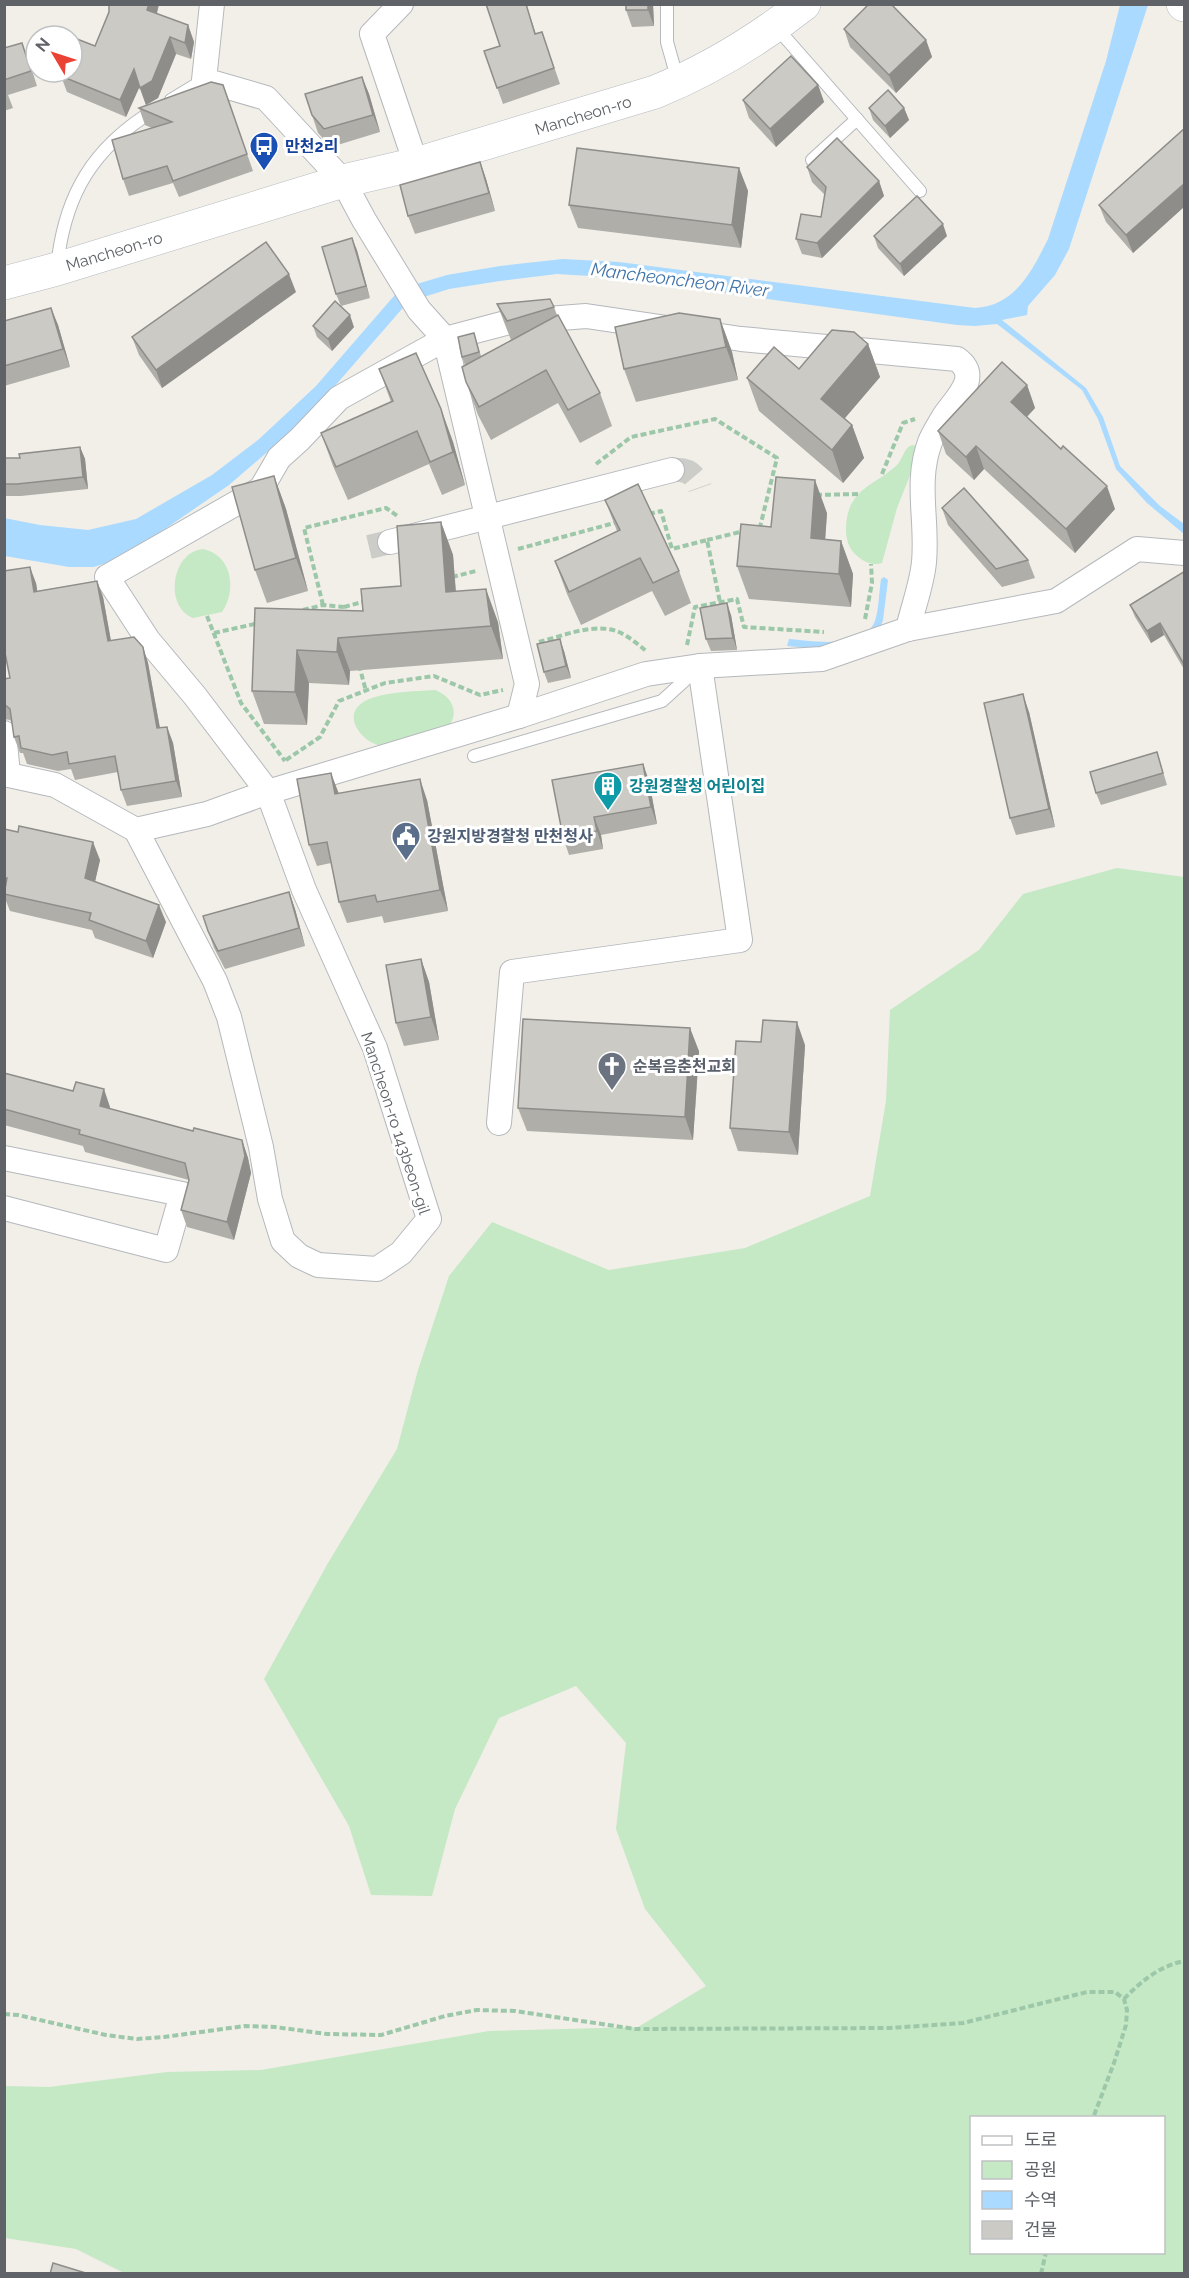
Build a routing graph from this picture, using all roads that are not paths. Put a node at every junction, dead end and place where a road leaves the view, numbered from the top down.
1 (212, 4) edge
2 (401, 4) edge
3 (667, 4) edge
4 (804, 4) edge
5 (775, 26) junction
6 (204, 80) junction
7 (679, 82) junction
8 (857, 119) junction
9 (812, 160) edge
10 (416, 164) junction
11 (343, 181) junction
12 (920, 191) dead end
13 (57, 269) junction
14 (4, 283) edge
15 (445, 339) junction
16 (672, 470) tunnel mouth
17 (487, 517) junction
18 (390, 542) tunnel mouth
19 (1185, 553) edge
20 (908, 629) junction
21 (700, 666) junction
22 (519, 716) junction
23 (4, 734) edge
24 (474, 756) dead end
25 (6, 774) edge
26 (268, 792) junction
27 (136, 830) junction
28 (499, 1123) dead end
29 (4, 1158) edge
30 (4, 1208) edge

1 - 6 street
2 - 10 street
3 - 7 lane
4 - 5 street, Mancheon-ro
5 - 7 street, Mancheon-ro
5 - 8 lane
6 - 11 street
6 - 13 lane, Mancheon-ro
7 - 10 street, Mancheon-ro
8 - 9 lane
8 - 12 lane
10 - 11 street, Mancheon-ro
11 - 13 street, Mancheon-ro
11 - 15 street
13 - 14 street, Mancheon-ro
15 - 17 street
15 - 20 street
15 - 26 street
16 - 17 street
17 - 18 street
17 - 22 street
19 - 20 street
20 - 21 street
21 - 22 street
21 - 24 lane
21 - 28 street
22 - 26 street
23 - 25 street
25 - 27 street
26 - 27 street
26 - 27 street, Mancheon-ro 143beon-gil
29 - 30 street

